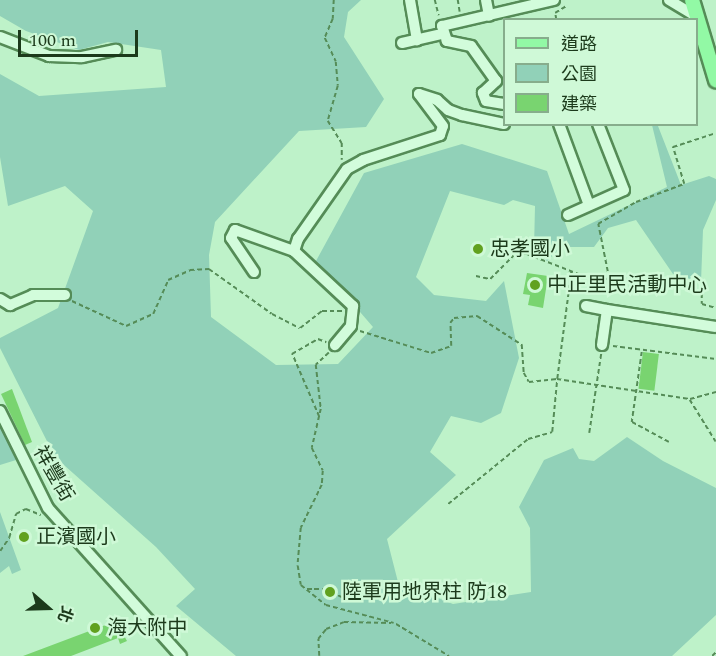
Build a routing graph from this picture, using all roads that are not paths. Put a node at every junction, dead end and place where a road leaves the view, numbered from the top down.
1 (410, 0) edge
2 (486, 0) edge
3 (554, 0) edge
4 (669, 0) edge
5 (692, 0) edge
6 (530, 8) junction
7 (489, 16) junction
8 (696, 16) joint
9 (532, 18) edge
10 (698, 22) edge
11 (442, 30) junction
12 (0, 37) edge
13 (417, 40) junction
14 (402, 43) dead end
15 (116, 50) dead end
16 (716, 80) edge
17 (500, 82) edge
18 (503, 104) edge
19 (503, 124) edge
20 (560, 126) edge
21 (599, 126) edge
22 (589, 204) junction
23 (568, 215) dead end
24 (294, 251) junction
25 (254, 272) dead end
26 (65, 295) road end
27 (0, 299) edge
28 (586, 306) dead end
29 (607, 310) junction
30 (716, 327) edge
31 (335, 345) road end
32 (602, 345) road end
33 (0, 411) edge
34 (181, 656) edge

1 - 13 street
2 - 7 street
3 - 6 street
4 - 8 street
5 - 8 main road
6 - 7 street
6 - 9 street
7 - 11 street
10 - 16 main road
11 - 13 street
11 - 17 street
12 - 15 street
13 - 14 street
17 - 18 street
19 - 24 street
20 - 22 street
21 - 22 street
22 - 23 street
24 - 25 street
24 - 31 street
26 - 27 street
28 - 29 street
29 - 30 street
29 - 32 street
33 - 34 street, 祥豐街

